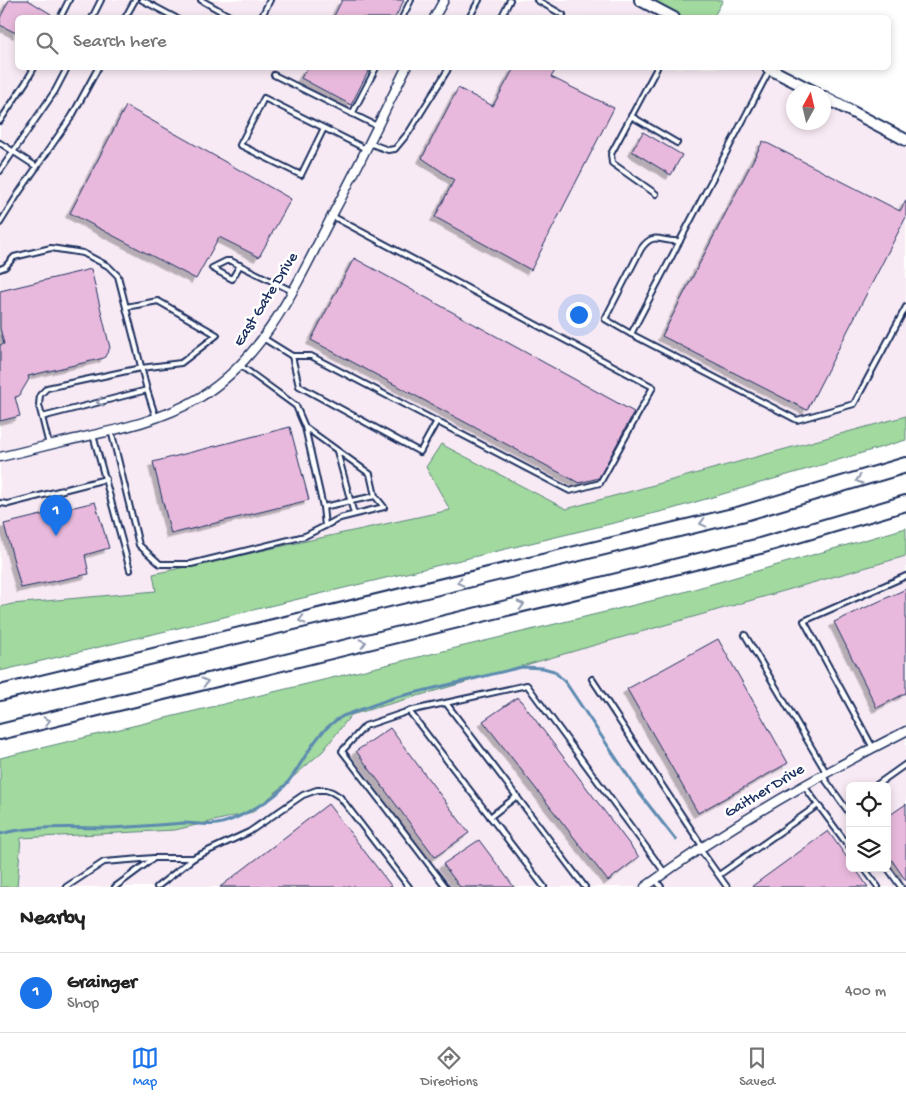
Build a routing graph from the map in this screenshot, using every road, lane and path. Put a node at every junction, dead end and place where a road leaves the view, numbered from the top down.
1 (69, 0) edge
2 (101, 0) edge
3 (135, 0) edge
4 (142, 0) edge
5 (201, 0) edge
6 (411, 0) edge
7 (444, 0) edge
8 (479, 0) edge
9 (510, 0) edge
10 (536, 0) edge
11 (640, 0) edge
12 (268, 1) edge
13 (62, 15) edge
14 (94, 15) edge
15 (127, 15) edge
16 (170, 15) edge
17 (228, 15) edge
18 (262, 15) edge
19 (404, 15) edge
20 (436, 15) edge
21 (471, 15) edge
22 (502, 15) edge
23 (563, 15) dead end
24 (668, 15) edge
25 (33, 70) edge
26 (66, 70) edge
27 (97, 70) edge
28 (375, 70) edge
29 (405, 70) edge
30 (448, 70) edge
31 (656, 70) edge
32 (768, 70) edge
33 (773, 70) edge
34 (274, 75) dead end
35 (802, 85) edge
36 (831, 101) edge
37 (352, 114) junction
38 (632, 116) junction
39 (0, 121) edge
40 (377, 126) junction
41 (324, 128) junction
42 (906, 140) edge
43 (677, 143) dead end
44 (0, 144) edge
45 (367, 146) junction
46 (13, 152) junction
47 (37, 166) junction
48 (0, 171) edge
49 (656, 194) dead end
50 (332, 216) junction
51 (0, 223) edge
52 (680, 241) junction
53 (240, 265) junction
54 (0, 269) edge
55 (292, 291) junction
56 (126, 307) junction
57 (906, 307) edge
58 (631, 334) junction
59 (262, 338) junction
60 (292, 356) junction
61 (241, 366) junction
62 (141, 368) junction
63 (147, 390) junction
64 (42, 417) junction
65 (156, 418) junction
66 (437, 421) junction
67 (305, 427) junction
68 (111, 430) junction
69 (93, 435) junction
70 (49, 445) junction
71 (337, 450) junction
72 (0, 457) edge
73 (906, 465) edge
74 (106, 479) junction
75 (375, 496) junction
76 (350, 501) junction
77 (0, 503) edge
78 (906, 503) edge
79 (324, 507) junction
80 (354, 514) junction
81 (325, 526) junction
82 (130, 570) dead end
83 (906, 576) edge
84 (745, 635) dead end
85 (592, 679) dead end
86 (0, 693) edge
87 (446, 703) junction
88 (409, 711) junction
89 (906, 731) edge
90 (0, 732) edge
91 (873, 748) junction
92 (906, 764) edge
93 (824, 773) junction
94 (881, 782) edge
95 (803, 785) junction
96 (517, 796) junction
97 (818, 805) junction
98 (845, 807) edge
99 (490, 817) junction
100 (846, 843) edge
101 (701, 848) junction
102 (154, 858) junction
103 (195, 858) junction
104 (867, 872) edge
105 (890, 872) edge
106 (665, 873) junction
107 (719, 875) junction
108 (655, 879) junction
109 (66, 887) edge
110 (115, 887) edge
111 (157, 887) edge
112 (409, 887) edge
113 (446, 887) edge
114 (544, 887) edge
115 (585, 887) edge
116 (644, 887) edge
117 (661, 887) edge
118 (727, 887) edge
119 (878, 887) edge
120 (901, 887) edge

1 - 13 lane
2 - 14 lane
3 - 15 lane
4 - 16 lane
5 - 17 lane
6 - 19 lane
7 - 20 street
8 - 21 lane
9 - 22 lane
10 - 23 lane
11 - 24 street
12 - 18 lane
25 - 39 lane
26 - 46 lane
27 - 47 lane
28 - 37 lane
29 - 40 street, East Gate Drive
30 - 45 lane
31 - 38 lane
32 - 52 lane
33 - 35 street
34 - 37 lane
36 - 42 street
37 - 40 lane
38 - 43 lane
38 - 49 lane
40 - 45 street, East Gate Drive
41 - 41 lane
41 - 45 lane
44 - 46 lane
45 - 50 street, East Gate Drive
46 - 47 lane
46 - 48 lane
47 - 51 lane
50 - 55 street, East Gate Drive
50 - 66 lane
52 - 58 lane
52 - 58 lane
53 - 53 lane
53 - 55 lane
54 - 56 lane
55 - 59 street, East Gate Drive
56 - 62 lane
56 - 62 lane
57 - 58 lane
59 - 60 lane
59 - 61 street, East Gate Drive
60 - 66 lane
60 - 66 lane
61 - 65 street, East Gate Drive
61 - 67 lane
62 - 63 lane
62 - 64 lane
63 -> 64 lane
63 - 65 lane
64 - 70 lane
65 - 68 street, East Gate Drive
67 - 71 lane
67 - 79 lane
68 - 69 street, East Gate Drive
68 - 81 lane
69 - 70 street, East Gate Drive
69 - 74 lane
70 - 72 street, East Gate Drive
71 - 75 lane
71 - 76 lane
73 -> 86 highway
74 - 77 lane
74 - 82 lane
75 - 76 lane
75 - 80 lane
76 - 79 lane
76 - 80 lane
90 -> 78 highway
79 - 81 lane
80 - 81 lane
83 - 91 lane
84 - 93 lane
85 - 101 lane
87 - 88 lane
87 - 96 lane
87 - 106 lane
88 - 99 lane
88 - 113 lane
89 - 91 street, Gaither Drive
91 - 93 street, Gaither Drive
92 - 94 lane
93 - 95 street, Gaither Drive
93 - 98 lane
95 - 97 lane
95 - 101 street, Gaither Drive
96 - 99 lane
96 - 115 lane
97 - 100 lane
97 - 107 lane
99 - 114 lane
101 - 106 street, Gaither Drive
101 - 107 lane
102 - 103 lane
102 - 109 lane
102 - 110 lane
103 - 111 lane
103 - 112 lane
104 - 119 lane
105 - 120 lane
106 - 108 street, Gaither Drive
107 - 118 lane
108 - 116 street, Gaither Drive
108 - 117 lane

